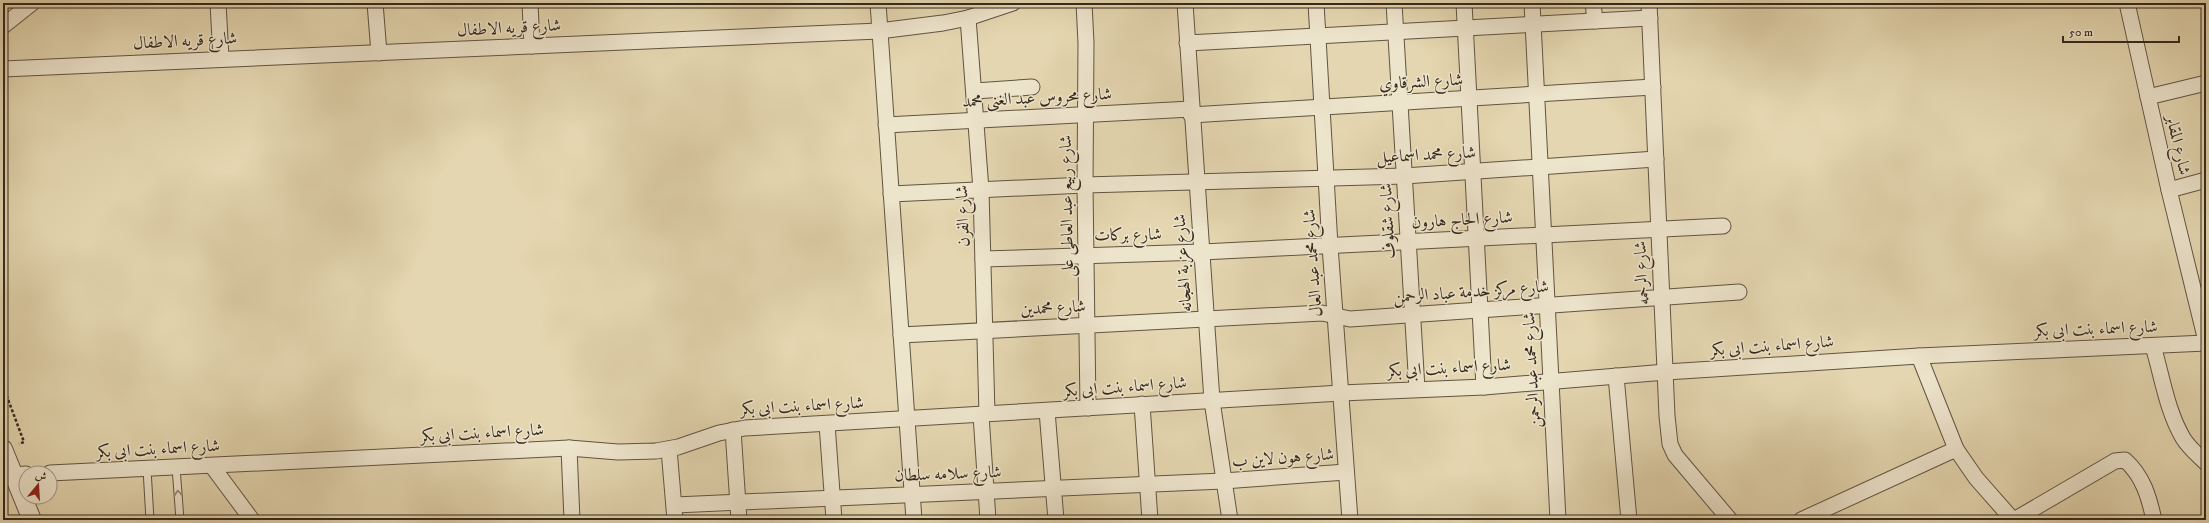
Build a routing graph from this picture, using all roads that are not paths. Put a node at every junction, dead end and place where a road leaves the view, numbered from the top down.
1 (32, 3) edge
2 (218, 3) edge
3 (375, 3) edge
4 (530, 3) edge
5 (878, 3) edge
6 (1013, 3) edge
7 (1084, 3) edge
8 (1184, 3) edge
9 (1316, 3) edge
10 (1394, 3) edge
11 (1464, 3) edge
12 (1532, 3) edge
13 (1593, 3) edge
14 (1649, 3) edge
15 (2127, 3) edge
16 (968, 18) junction
17 (1650, 18) junction
18 (1595, 21) junction
19 (1533, 24) junction
20 (3, 26) edge
21 (1465, 28) junction
22 (879, 31) junction
23 (1396, 32) junction
24 (1318, 36) junction
25 (1187, 43) junction
26 (532, 46) junction
27 (379, 53) junction
28 (221, 58) junction
29 (3, 69) edge
30 (2206, 83) edge
31 (1032, 87) dead end
32 (1653, 87) junction
33 (975, 91) junction
34 (1537, 94) junction
35 (2148, 97) junction
36 (1469, 98) junction
37 (1400, 102) junction
38 (1322, 107) junction
39 (1191, 112) junction
40 (1086, 113) junction
41 (978, 121) junction
42 (886, 125) junction
43 (1656, 159) junction
44 (1540, 167) junction
45 (1473, 171) junction
46 (1404, 176) junction
47 (1326, 179) junction
48 (2206, 180) edge
49 (1197, 182) junction
50 (1085, 185) junction
51 (981, 190) junction
52 (2169, 190) junction
53 (891, 194) junction
54 (1723, 226) dead end
55 (1659, 229) junction
56 (1544, 235) junction
57 (1476, 238) junction
58 (1408, 242) junction
59 (1330, 246) junction
60 (1202, 252) junction
61 (1087, 255) junction
62 (983, 259) junction
63 (1739, 292) dead end
64 (1662, 298) junction
65 (1547, 305) junction
66 (1480, 310) junction
67 (1335, 315) junction
68 (1412, 315) junction
69 (1206, 318) junction
70 (1087, 325) junction
71 (985, 331) junction
72 (901, 335) junction
73 (2206, 342) edge
74 (2153, 346) junction
75 (1919, 356) junction
76 (1666, 372) junction
77 (1616, 376) junction
78 (1551, 381) junction
79 (1484, 387) junction
80 (1417, 389) junction
81 (1341, 393) junction
82 (1212, 401) junction
83 (1142, 404) junction
84 (1088, 408) junction
85 (1047, 411) junction
86 (984, 414) junction
87 (907, 419) junction
88 (827, 424) junction
89 (732, 430) junction
90 (10, 447) edge
91 (569, 448) junction
92 (669, 449) junction
93 (1956, 450) junction
94 (2206, 463) edge
95 (212, 466) junction
96 (176, 467) junction
97 (18, 469) edge
98 (147, 469) junction
99 (1346, 472) junction
100 (58, 473) edge
101 (1223, 481) junction
102 (1147, 484) junction
103 (1053, 489) junction
104 (987, 491) junction
105 (913, 495) junction
106 (832, 498) junction
107 (738, 502) junction
108 (28, 505) edge
109 (675, 513) edge
110 (32, 520) edge
111 (150, 520) edge
112 (180, 520) edge
113 (252, 520) edge
114 (572, 520) edge
115 (740, 520) edge
116 (834, 520) edge
117 (914, 520) edge
118 (988, 520) edge
119 (1056, 520) edge
120 (1150, 520) edge
121 (1230, 520) edge
122 (1350, 520) edge
123 (1558, 520) edge
124 (1629, 520) edge
125 (1730, 520) edge
126 (1801, 520) edge
127 (2014, 520) edge
128 (2154, 520) edge

1 - 20 street
2 - 28 street
3 - 27 street
4 - 26 street
5 - 22 street
6 - 16 street, شارع قريه الاطفال
7 - 40 street, شارع ربيع عبد العاطى على
8 - 25 street, شارع عزبة الهجانه
9 - 24 street, شارع محمد عبد العال
10 - 23 street, شارع شقلوف
11 - 21 street
12 - 19 street, شارع محمد عبد الرحمن
13 - 18 street
14 - 17 street, شارع الرحمه
15 - 35 street, شارع المقابر
16 - 22 street, شارع قريه الاطفال
16 - 33 street, شارع الفرن
17 - 18 street
17 - 32 street, شارع الرحمه
18 - 19 street
19 - 21 street
19 - 34 street, شارع محمد عبد الرحمن
21 - 23 street
21 - 36 street
22 - 26 street, شارع قريه الاطفال
22 - 42 street
23 - 24 street
23 - 37 street, شارع شقلوف
24 - 25 street
24 - 38 street, شارع محمد عبد العال
25 - 39 street, شارع عزبة الهجانه
26 - 27 street, شارع قريه الاطفال
27 - 28 street, شارع قريه الاطفال
28 - 29 street, شارع قريه الاطفال
30 - 35 street
31 - 33 street
32 - 34 street, شارع الشرقاوي
32 - 43 street, شارع الرحمه
33 - 41 street, شارع الفرن
34 - 36 street, شارع الشرقاوي
34 - 44 street, شارع محمد عبد الرحمن
35 - 52 street, شارع المقابر
36 - 37 street, شارع الشرقاوي
36 - 45 street
37 - 38 street, شارع الشرقاوي
37 - 46 street, شارع شقلوف
38 - 39 street, شارع الشرقاوي
38 - 47 street, شارع محمد عبد العال
39 - 40 street, شارع محروس عبد الغنى محمد
39 - 49 street, شارع عزبة الهجانه
40 - 41 street, شارع محروس عبد الغنى محمد
40 - 50 street, شارع ربيع عبد العاطى على
41 - 42 street, شارع محروس عبد الغنى محمد
41 - 51 street, شارع الفرن
42 - 53 street
43 - 44 street, شارع محمد اسماعيل
43 - 55 street, شارع الرحمه
44 - 45 street, شارع محمد اسماعيل
44 - 56 street, شارع محمد عبد الرحمن
45 - 46 street, شارع محمد اسماعيل
45 - 57 street
46 - 47 street, شارع محمد اسماعيل
46 - 58 street, شارع شقلوف
47 - 49 street, شارع محمد اسماعيل
47 - 59 street, شارع محمد عبد العال
48 - 52 street
49 - 50 street, شارع محمد اسماعيل
49 - 60 street, شارع عزبة الهجانه
50 - 51 street, شارع محمد اسماعيل
50 - 61 street, شارع ربيع عبد العاطى على
51 - 53 street, شارع محمد اسماعيل
51 - 62 street, شارع الفرن
52 - 73 street, شارع المقابر
53 - 72 street
54 - 55 street, شارع الحاج هارون
55 - 56 street, شارع الحاج هارون
55 - 64 street, شارع الرحمه
56 - 57 street, شارع الحاج هارون
56 - 65 street, شارع محمد عبد الرحمن
57 - 58 street, شارع الحاج هارون
57 - 66 street
58 - 59 street, شارع الحاج هارون
58 - 68 street, شارع شقلوف
59 - 60 street, شارع الحاج هارون
59 - 67 street, شارع محمد عبد العال
60 - 61 street, شارع بركات
60 - 69 street, شارع عزبة الهجانه
61 - 62 street, شارع بركات
61 - 70 street, شارع ربيع عبد العاطى على
62 - 71 street, شارع الفرن
63 - 64 street, شارع مركز خدمة عباد الرحمن
64 - 65 street, شارع مركز خدمة عباد الرحمن
64 - 76 street, شارع الرحمه
65 - 66 street, شارع مركز خدمة عباد الرحمن
65 - 78 street, شارع محمد عبد الرحمن
66 - 68 street, شارع مركز خدمة عباد الرحمن
66 - 79 street
67 - 68 street, شارع مركز خدمة عباد الرحمن
67 - 69 street, شارع مركز خدمة عباد الرحمن
67 - 81 street, شارع محمد عبد العال
68 - 80 street, شارع شقلوف
69 - 70 street, شارع محمدين
69 - 82 street, شارع عزبة الهجانه
70 - 71 street, شارع محمدين
70 - 84 street, شارع ربيع عبد العاطى على
71 - 72 street, شارع محمدين
71 - 86 street, شارع الفرن
72 - 87 street
73 - 74 street, شارع اسماء بنت ابى بكر
74 - 75 street, شارع اسماء بنت ابى بكر
74 - 94 street
75 - 76 street, شارع اسماء بنت ابى بكر
75 - 93 street
76 - 77 street, شارع اسماء بنت ابى بكر
76 - 125 street, شارع الرحمه
77 - 78 street, شارع اسماء بنت ابى بكر
77 - 124 street
78 - 79 street, شارع اسماء بنت ابى بكر
78 - 123 street, شارع محمد عبد الرحمن
79 - 80 street, شارع اسماء بنت ابى بكر
80 - 81 street, شارع اسماء بنت ابى بكر
81 - 82 street, شارع اسماء بنت ابى بكر
81 - 99 street, شارع محمد عبد العال
82 - 83 street, شارع اسماء بنت ابى بكر
82 - 101 street, شارع عزبة الهجانه
83 - 84 street, شارع اسماء بنت ابى بكر
83 - 102 street
84 - 85 street, شارع اسماء بنت ابى بكر
85 - 86 street, شارع اسماء بنت ابى بكر
85 - 103 street
86 - 87 street, شارع اسماء بنت ابى بكر
86 - 104 street, شارع الفرن
87 - 88 street, شارع اسماء بنت ابى بكر
87 - 105 street
88 - 89 street, شارع اسماء بنت ابى بكر
88 - 106 street
89 - 92 street, شارع اسماء بنت ابى بكر
89 - 107 street
90 - 97 street
91 - 92 street, شارع اسماء بنت ابى بكر
91 - 95 street, شارع اسماء بنت ابى بكر
91 - 114 street
92 - 109 street
93 - 126 street
93 - 127 street
95 - 96 street, شارع اسماء بنت ابى بكر
95 - 113 street
96 - 98 street, شارع اسماء بنت ابى بكر
112 -> 96 lane
98 - 100 street, شارع اسماء بنت ابى بكر
98 - 111 lane
99 - 101 street, شارع هون لاين ب
99 - 122 street, شارع محمد عبد العال
101 - 102 street, شارع سلامه سلطان
101 - 121 street, شارع عزبة الهجانه
102 - 103 street, شارع سلامه سلطان
102 - 120 street
103 - 104 street, شارع سلامه سلطان
103 - 119 street
104 - 105 street, شارع سلامه سلطان
104 - 118 street, شارع الفرن
105 - 106 street, شارع سلامه سلطان
105 - 117 street
106 - 107 street, شارع سلامه سلطان
106 - 116 street
107 - 109 street, شارع سلامه سلطان
107 - 115 street
108 - 110 street
127 - 128 street

